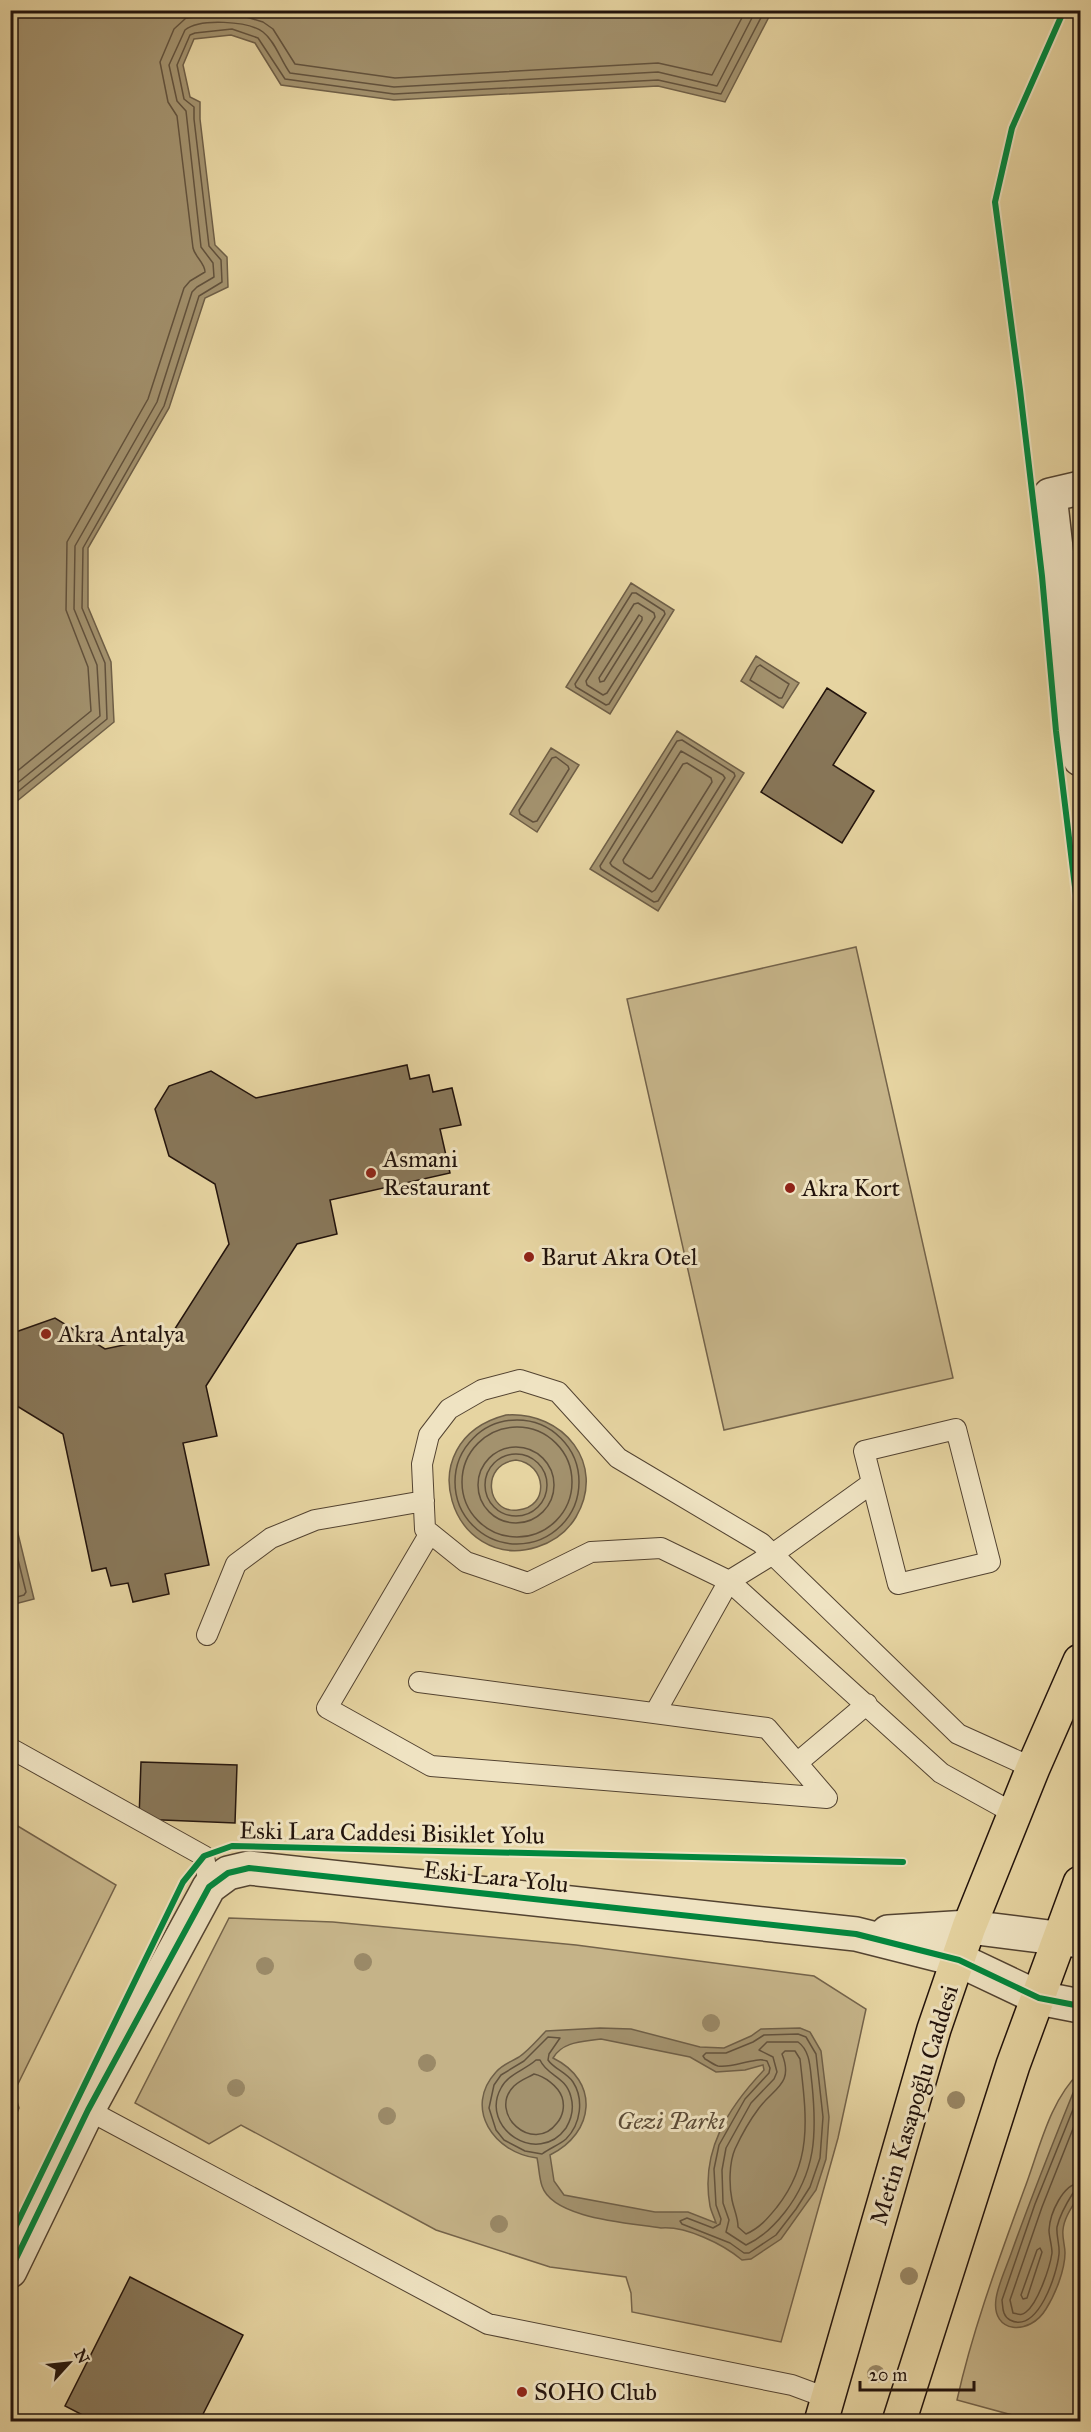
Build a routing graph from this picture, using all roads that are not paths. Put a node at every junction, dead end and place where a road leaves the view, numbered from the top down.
1 (1080, 488) edge
2 (1080, 759) edge
3 (872, 1483) junction
4 (424, 1501) junction
5 (430, 1533) junction
6 (773, 1554) junction
7 (729, 1581) junction
8 (207, 1635) dead end
9 (1080, 1661) edge
10 (419, 1682) dead end
11 (867, 1704) junction
12 (655, 1713) junction
13 (10, 1748) edge
14 (797, 1763) junction
15 (1033, 1768) junction
16 (1015, 1814) junction
17 (1080, 1883) edge
18 (209, 1887) junction
19 (969, 1927) junction
20 (856, 1934) junction
21 (1071, 1940) edge
22 (959, 1960) junction
23 (1039, 1998) junction
24 (1080, 2006) edge
25 (88, 2110) junction
26 (10, 2271) edge
27 (824, 2410) edge
28 (902, 2421) edge

1 - 2 street
3 - 3 lane
3 - 6 lane
4 - 5 lane
4 - 6 lane
4 - 8 lane
5 - 7 lane
5 - 14 lane
6 - 7 lane
6 - 15 lane
7 - 11 lane
7 - 12 lane
9 - 15 main road, Metin Kasapoğlu Caddesi
10 - 12 lane
11 - 14 lane
11 - 16 lane
12 - 14 lane
13 - 18 lane
15 - 16 main road, Metin Kasapoğlu Caddesi
16 - 19 main road, Metin Kasapoğlu Caddesi
17 - 21 main road
18 - 20 street, Eski Lara Yolu
18 - 25 street, Eski Lara Yolu
19 - 20 street
19 - 21 street
19 - 22 main road, Metin Kasapoğlu Caddesi
20 - 22 street
21 - 23 main road
22 - 23 street
22 - 27 main road, Metin Kasapoğlu Caddesi
23 - 24 street
23 - 28 main road
25 - 26 street, Eski Lara Yolu
25 - 27 lane

